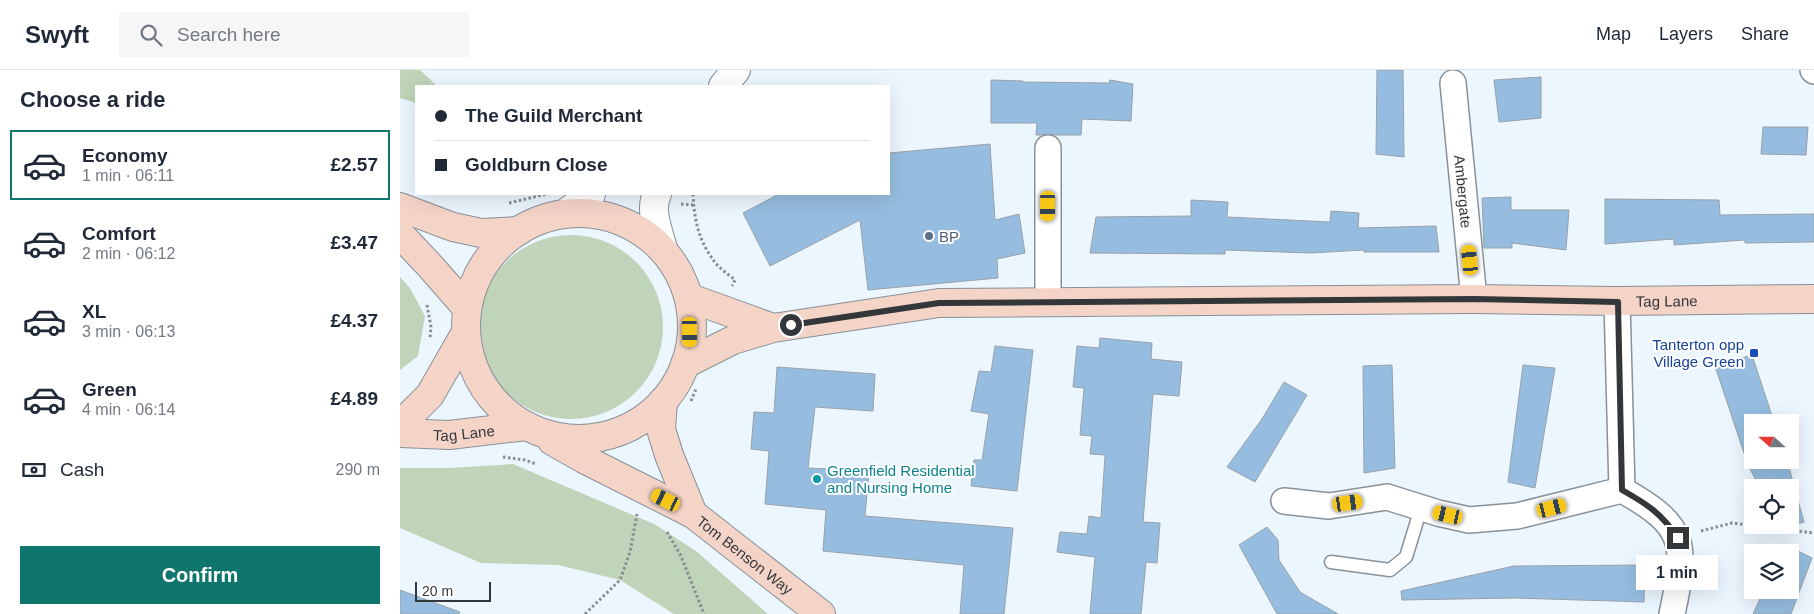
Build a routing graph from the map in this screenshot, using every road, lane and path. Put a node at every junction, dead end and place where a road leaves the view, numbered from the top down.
1 (736, 70) edge
2 (1453, 84) dead end
3 (724, 85) edge
4 (1048, 148) dead end
5 (590, 195) edge
6 (656, 195) edge
7 (400, 207) edge
8 (566, 213) junction
9 (519, 230) junction
10 (400, 234) edge
11 (663, 249) junction
12 (690, 298) junction
13 (1474, 299) junction
14 (1814, 299) edge
15 (1048, 302) junction
16 (1618, 302) junction
17 (466, 320) junction
18 (773, 328) junction
19 (685, 364) junction
20 (663, 401) junction
21 (400, 425) edge
22 (534, 430) junction
23 (400, 433) edge
24 (498, 457) dead end
25 (543, 467) dead end
26 (1622, 490) junction
27 (1284, 501) dead end
28 (1421, 508) junction
29 (638, 510) dead end
30 (693, 514) junction
31 (664, 528) dead end
32 (1814, 533) edge
33 (1678, 538) junction
34 (1330, 562) dead end
35 (585, 614) edge
36 (704, 614) edge
37 (821, 614) edge
38 (1672, 614) edge

1 - 3 street
2 - 13 street, Ambergate
4 - 15 street
5 - 8 street
6 - 11 street
7 - 9 main road
8 - 9 main road
8 - 11 main road
9 - 17 main road
10 - 17 main road
11 - 12 main road
12 - 18 main road, Tag Lane
12 - 19 main road
13 - 15 main road, Tag Lane
13 - 16 main road, Tag Lane
14 - 16 main road, Tag Lane
15 - 18 main road, Tag Lane
16 - 26 street
17 - 21 main road
17 - 22 main road, Tom Benson Way
18 - 19 main road, Tag Lane
19 - 20 main road
20 - 22 main road
20 - 30 main road, Tom Benson Way
22 - 23 main road, Tag Lane
22 - 30 main road, Tom Benson Way
24 - 25 path
26 - 28 street
26 - 33 street
27 - 28 street
28 - 34 lane
29 - 35 path
30 - 37 main road, Tom Benson Way
31 - 36 path
32 - 33 path
33 - 38 street

